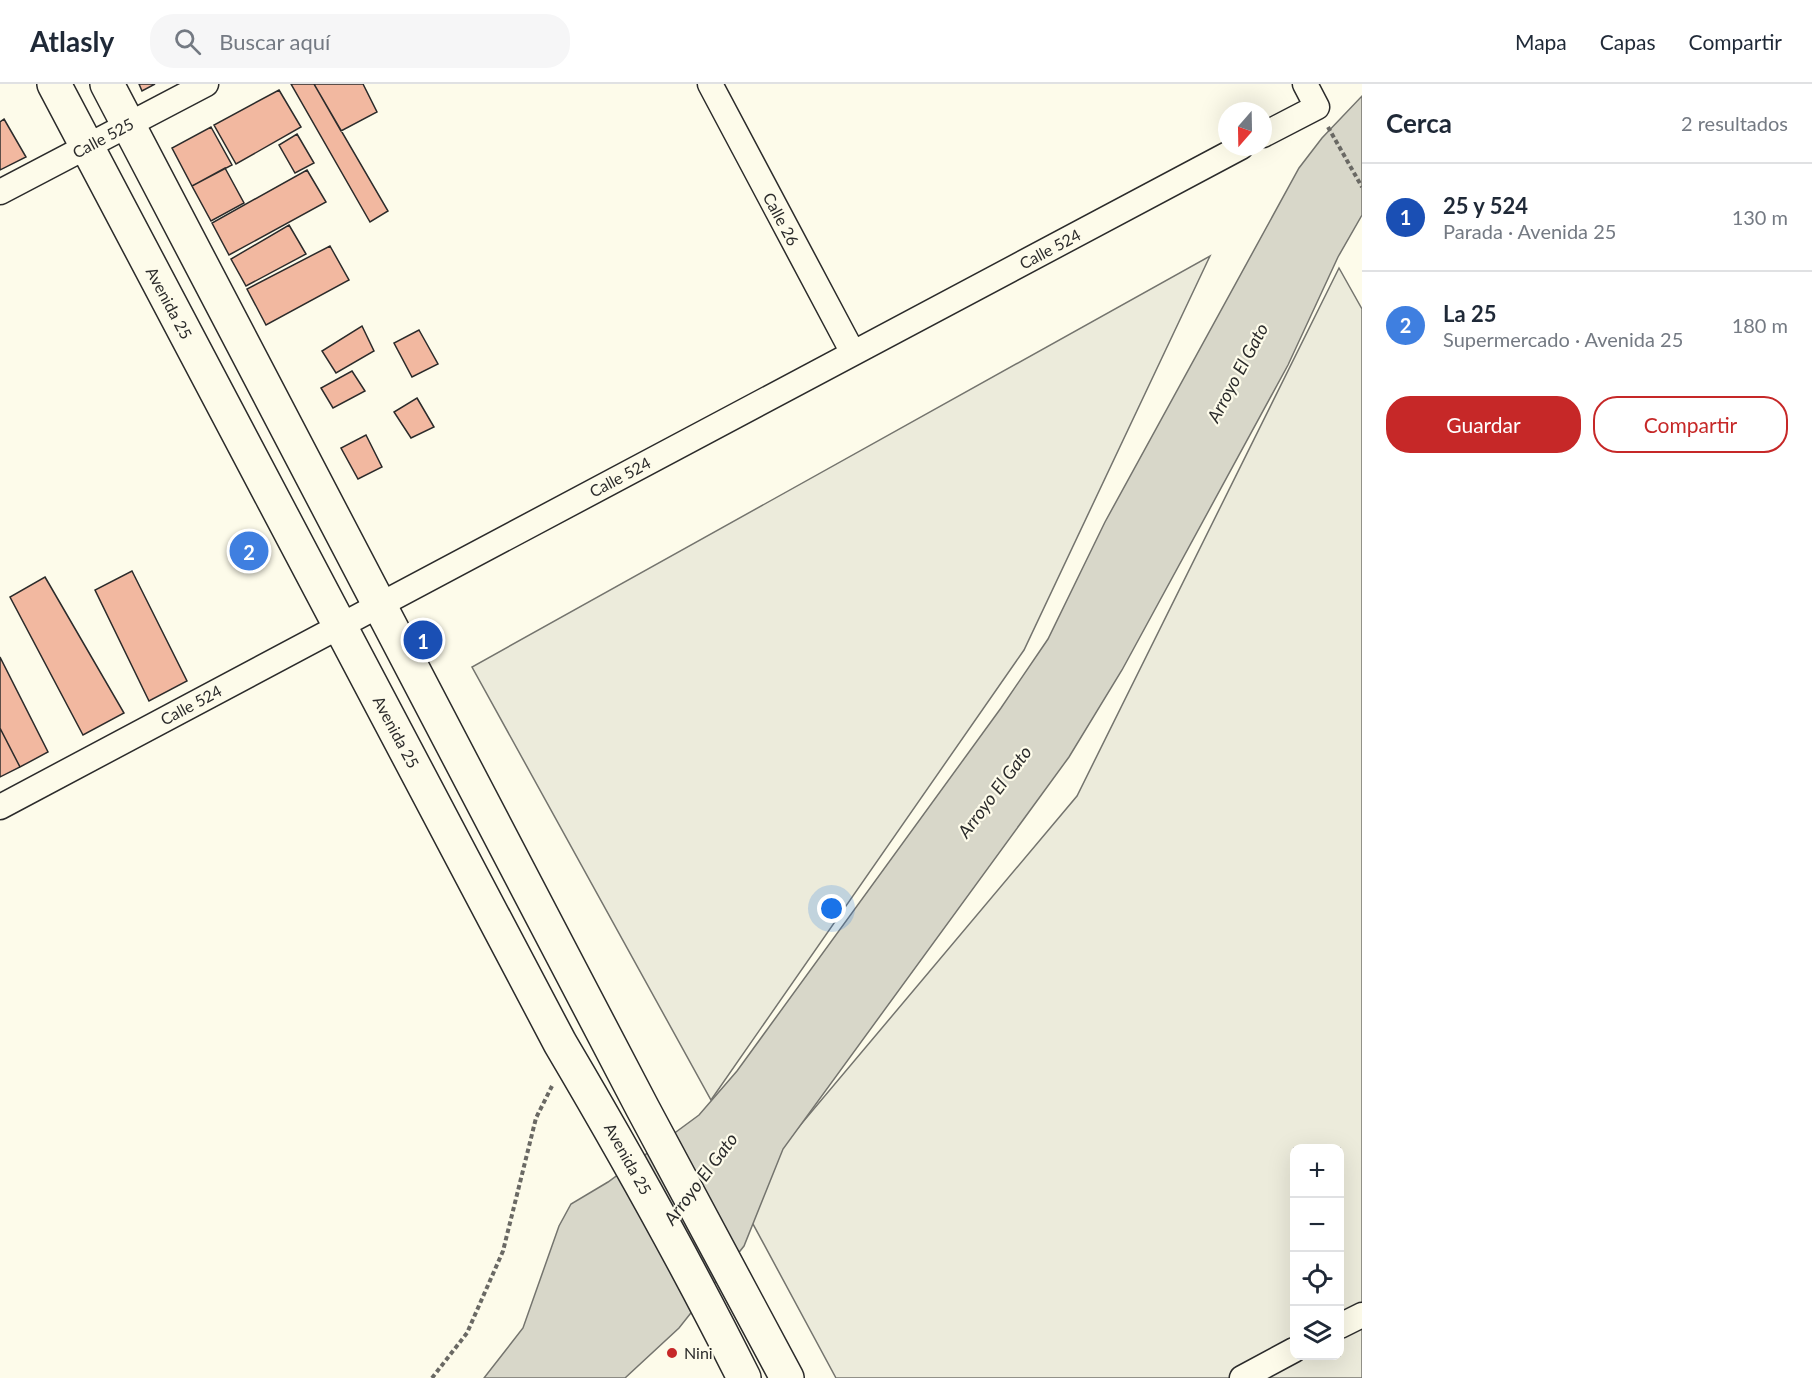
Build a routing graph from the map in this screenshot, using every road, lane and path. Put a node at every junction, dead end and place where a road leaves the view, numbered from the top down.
1 (54, 84) edge
2 (107, 84) edge
3 (206, 84) edge
4 (710, 84) edge
5 (1305, 84) edge
6 (1320, 113) junction
7 (128, 124) junction
8 (1272, 132) edge
9 (86, 146) junction
10 (1224, 156) edge
11 (1362, 186) edge
12 (0, 192) edge
13 (853, 353) junction
14 (379, 606) junction
15 (340, 626) junction
16 (0, 807) edge
17 (568, 1057) junction
18 (1362, 1315) edge
19 (1344, 1324) edge
20 (1290, 1352) edge
21 (432, 1378) edge
22 (744, 1378) edge
23 (787, 1378) edge
24 (1242, 1378) edge

1 - 9 main road, Avenida 25
2 - 7 main road
3 - 7 street, Calle 525
4 - 13 street, Calle 26
5 - 6 street
6 - 8 street
6 - 11 path
7 - 9 street, Calle 525
7 - 14 main road
9 - 12 street, Calle 525
9 - 15 main road, Avenida 25
10 - 13 street, Calle 524
13 - 14 street, Calle 524
14 - 15 street, Calle 524
14 - 23 main road
15 - 16 street, Calle 524
15 - 17 main road, Avenida 25
17 - 21 path
17 - 22 main road, Avenida 25
18 - 19 street
20 - 24 street

